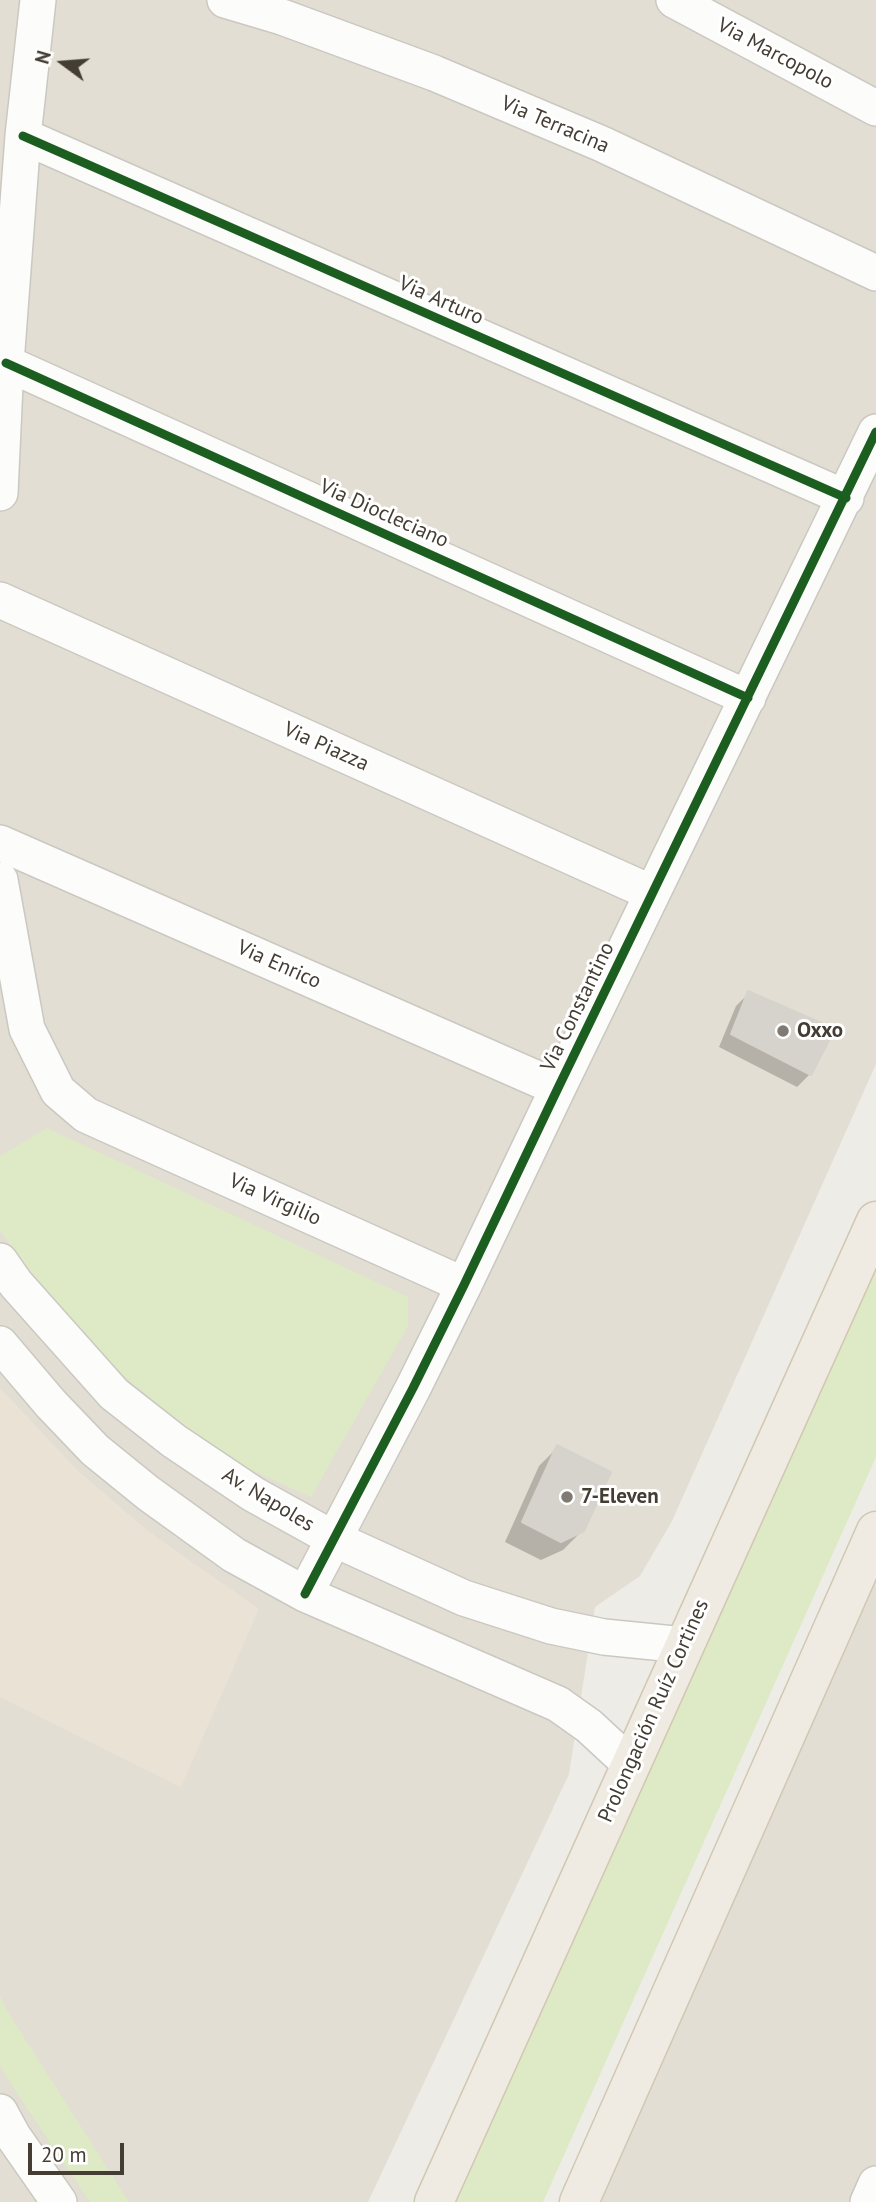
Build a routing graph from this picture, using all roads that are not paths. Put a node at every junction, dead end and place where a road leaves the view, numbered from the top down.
1 (38, 0) edge
2 (225, 0) edge
3 (674, 0) edge
4 (876, 108) edge
5 (23, 136) junction
6 (876, 273) edge
7 (6, 363) junction
8 (876, 432) edge
9 (0, 493) edge
10 (846, 498) junction
11 (0, 600) edge
12 (748, 698) junction
13 (0, 843) edge
14 (0, 880) edge
15 (652, 894) junction
16 (558, 1087) junction
17 (876, 1221) edge
18 (0, 1261) edge
19 (464, 1285) junction
20 (0, 1344) edge
21 (876, 1531) edge
22 (334, 1539) junction
23 (304, 1594) junction
24 (684, 1646) junction
25 (630, 1764) junction
26 (4, 2135) edge
27 (876, 2184) edge
28 (58, 2202) edge
29 (434, 2202) edge
30 (579, 2202) edge
31 (868, 2202) edge

1 - 5 street
2 - 6 street, Via Terracina
3 - 4 street, Via Marcopolo
5 - 7 street
5 - 10 street, Via Arturo
7 - 9 street
7 - 12 street, Via Diocleciano
8 - 10 street, Via Constantino
10 - 12 street, Via Constantino
11 - 15 street, Via Piazza
12 - 15 street, Via Constantino
13 - 16 street, Via Enrico
14 - 19 street, Via Virgilio
15 - 16 street, Via Constantino
16 - 19 street, Via Constantino
17 - 24 main road, Prolongación Ruíz Cortines
18 - 22 street, Av. Napoles
19 - 22 street, Via Constantino
20 - 23 street
21 - 30 main road
22 - 23 street, Via Constantino
22 - 24 street, Av. Napoles
23 - 25 street
24 - 25 main road, Prolongación Ruíz Cortines
25 - 29 main road, Prolongación Ruíz Cortines
26 - 28 street
27 - 31 street

